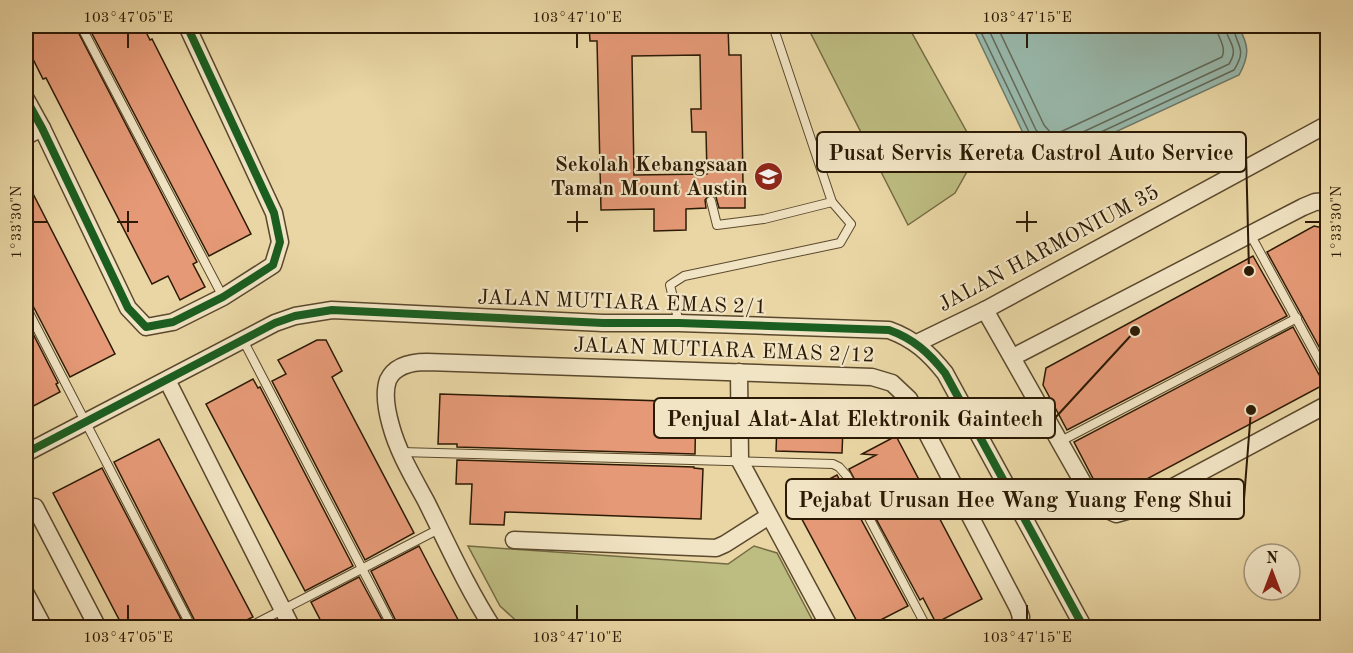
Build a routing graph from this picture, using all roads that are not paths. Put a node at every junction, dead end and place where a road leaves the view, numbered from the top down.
1 (81, 26) edge
2 (187, 26) edge
3 (773, 26) edge
4 (26, 99) edge
5 (1328, 124) edge
6 (42, 128) junction
7 (26, 136) edge
8 (711, 201) dead end
9 (1328, 201) edge
10 (832, 202) junction
11 (1250, 234) junction
12 (223, 297) junction
13 (26, 307) edge
14 (985, 310) junction
15 (1297, 318) junction
16 (679, 323) junction
17 (243, 340) junction
18 (917, 344) junction
19 (1013, 357) junction
20 (739, 372) junction
21 (1328, 377) edge
22 (167, 380) junction
23 (1328, 404) edge
24 (86, 421) junction
25 (1059, 442) junction
26 (401, 452) junction
27 (26, 453) edge
28 (740, 461) junction
29 (35, 507) dead end
30 (769, 516) junction
31 (439, 529) junction
32 (514, 540) dead end
33 (364, 568) junction
34 (26, 594) edge
35 (283, 609) junction
36 (44, 627) edge
37 (98, 627) edge
38 (192, 627) edge
39 (247, 627) edge
40 (292, 627) edge
41 (393, 627) edge
42 (493, 627) edge
43 (830, 627) edge
44 (927, 627) edge
45 (1019, 627) edge
46 (1084, 627) edge

1 - 12 lane
2 - 12 street
3 - 10 lane
4 - 6 street
5 - 14 street, JALAN HARMONIUM 35
6 - 7 street
6 - 12 street
8 - 10 lane
9 - 11 street
10 - 16 lane
11 - 15 lane
11 - 19 street
13 - 24 lane
14 - 18 street, JALAN HARMONIUM 35
14 - 19 street
15 - 21 lane
15 - 25 lane
16 - 17 street, JALAN MUTIARA EMAS 2/1
16 - 18 street, JALAN MUTIARA EMAS 2/1
17 - 22 street, JALAN MUTIARA EMAS 2/1
17 - 33 lane
18 - 46 street, JALAN MUTIARA EMAS 2/1
19 - 25 street
20 - 26 street, JALAN MUTIARA EMAS 2/12
20 - 28 street
20 - 45 street, JALAN MUTIARA EMAS 2/12
22 - 24 street, JALAN MUTIARA EMAS 2/1
22 - 35 street
23 - 25 street
24 - 27 street, JALAN MUTIARA EMAS 2/1
24 - 38 lane
26 - 28 lane
26 - 31 street
28 - 30 street
28 - 44 lane
29 - 37 street
30 - 32 street
30 - 43 street
31 - 33 lane
31 - 42 street
33 - 35 lane
33 - 41 lane
34 - 36 street
35 - 39 lane
35 - 40 street

